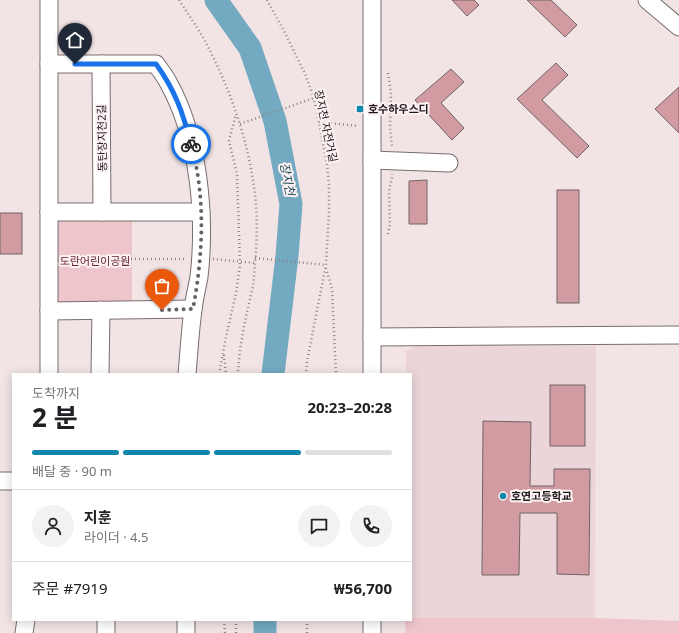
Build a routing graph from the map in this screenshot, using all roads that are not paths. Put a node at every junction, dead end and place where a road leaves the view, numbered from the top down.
1 (49, 0) edge
2 (372, 0) edge
3 (647, 0) edge
4 (679, 27) edge
5 (49, 64) junction
6 (101, 64) junction
7 (372, 160) junction
8 (449, 163) dead end
9 (49, 212) junction
10 (102, 212) junction
11 (201, 212) junction
12 (193, 309) junction
13 (100, 310) junction
14 (50, 311) junction
15 (679, 335) edge
16 (372, 337) junction
17 (50, 373) edge
18 (100, 373) edge
19 (187, 373) edge
20 (372, 373) edge
21 (0, 481) edge
22 (12, 481) edge
23 (26, 621) edge
24 (106, 621) edge
25 (186, 621) edge
26 (372, 621) edge
27 (24, 633) edge
28 (106, 633) edge
29 (186, 633) edge
30 (372, 633) edge

1 - 5 street
2 - 7 street
3 - 4 street
5 - 6 street
5 - 9 street
6 - 10 street, 동탄장지천2길
6 - 11 street
7 - 8 street
7 - 16 street
9 - 10 street
9 - 14 street
10 - 11 street
11 - 12 street
12 - 13 street
12 - 19 street
13 - 14 street
13 - 18 street
14 - 17 street
15 - 16 street
16 - 20 street
21 - 22 street
23 - 27 street
24 - 28 street
25 - 29 street
26 - 30 street

